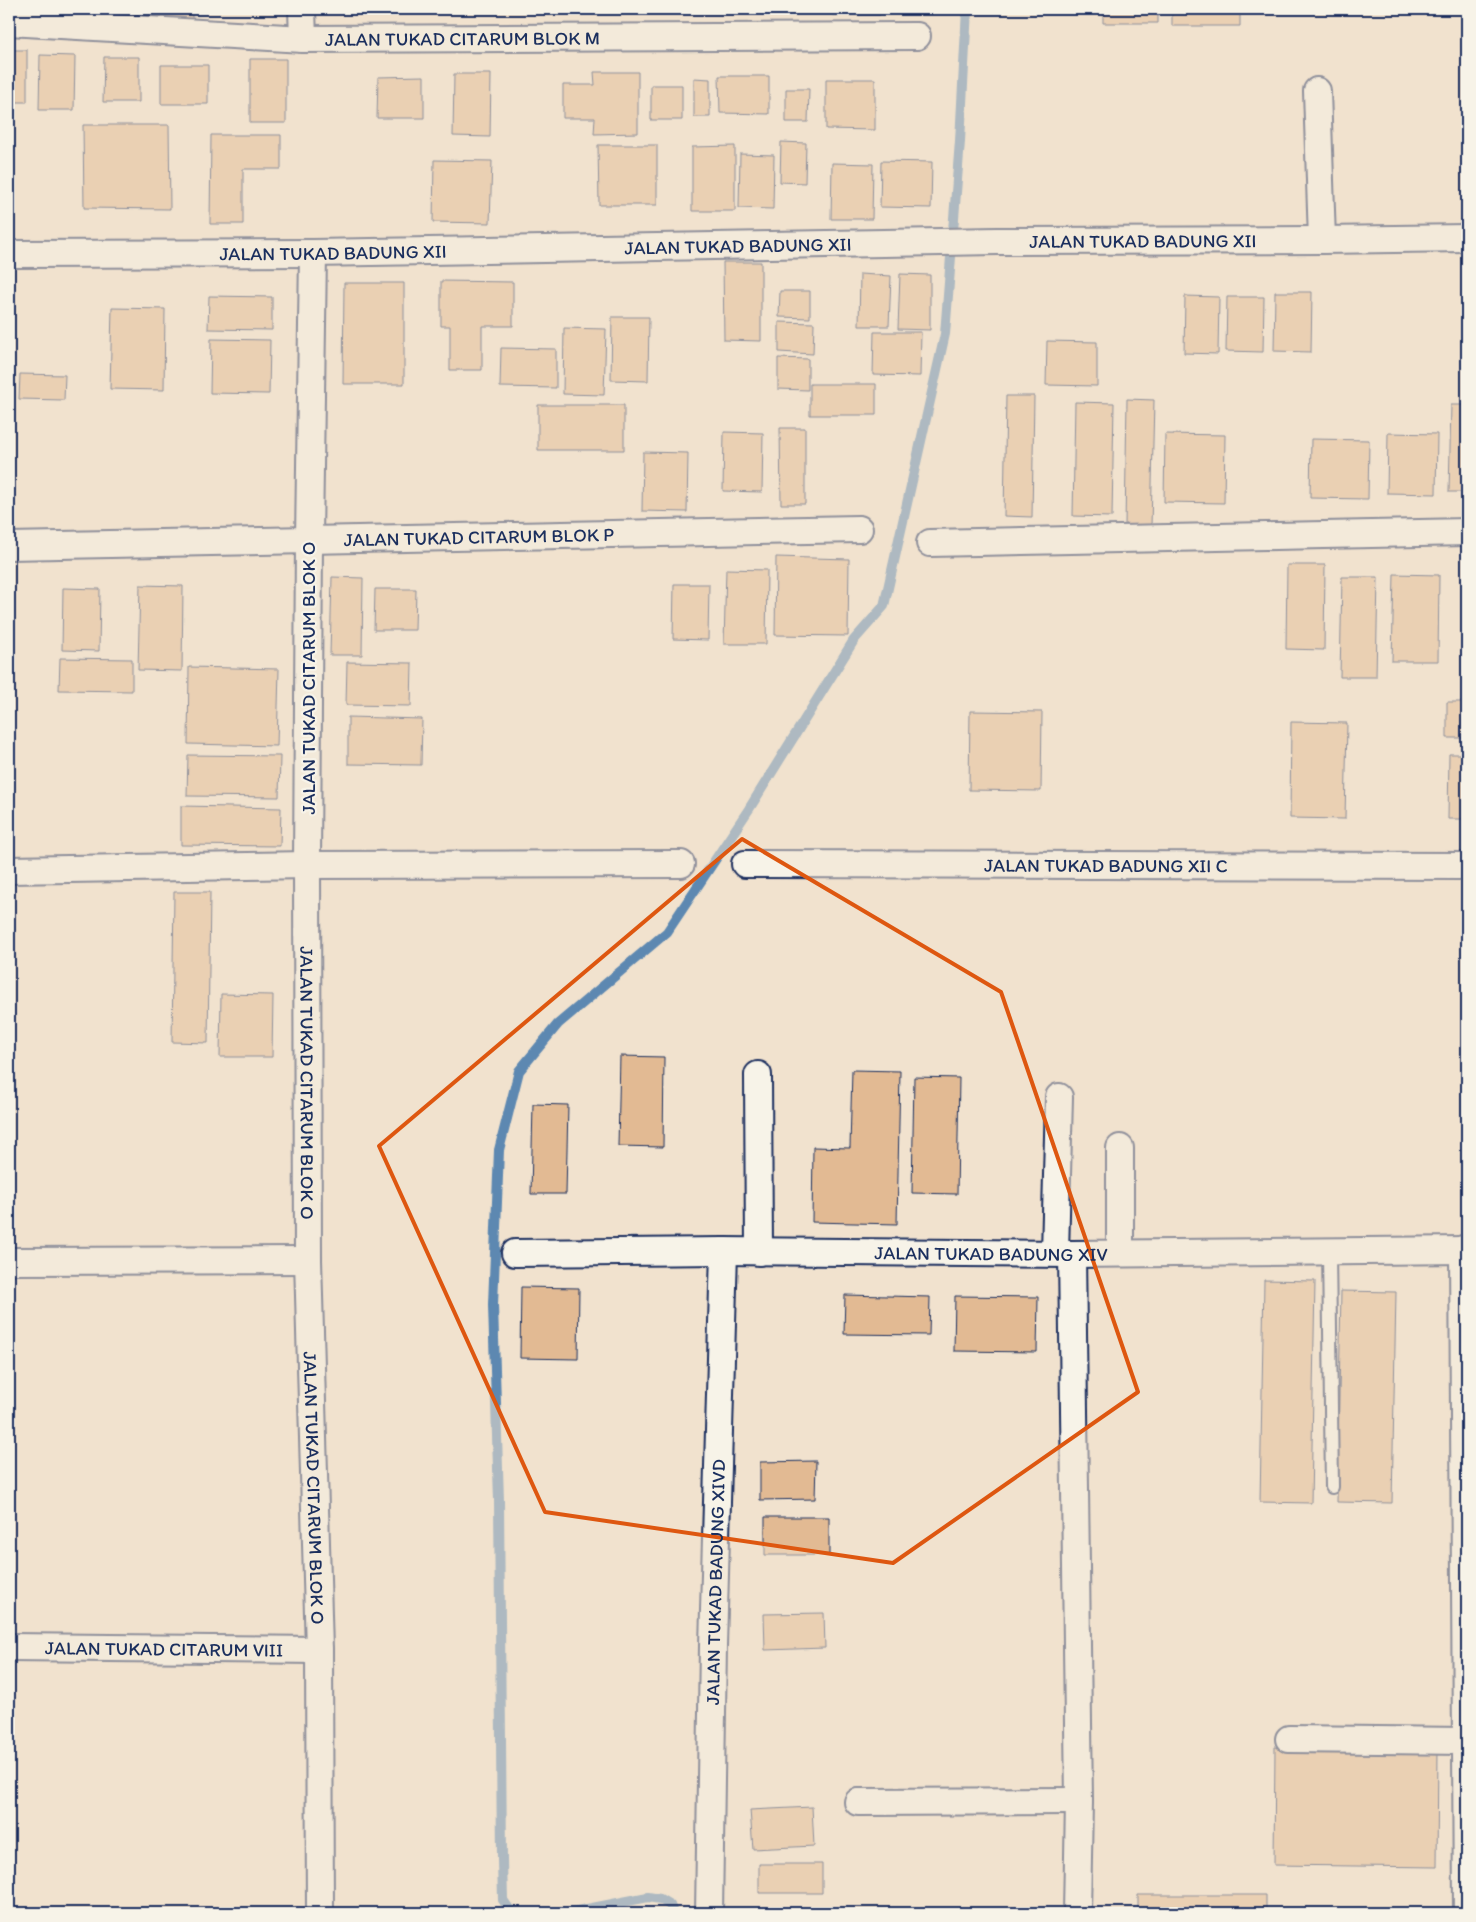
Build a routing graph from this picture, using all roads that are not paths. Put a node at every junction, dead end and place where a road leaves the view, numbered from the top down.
1 (302, 9) edge
2 (9, 22) edge
3 (917, 36) dead end
4 (303, 39) junction
5 (1318, 91) dead end
6 (1467, 238) edge
7 (1322, 240) junction
8 (313, 253) junction
9 (9, 254) edge
10 (859, 529) dead end
11 (1467, 532) edge
12 (308, 540) junction
13 (930, 543) dead end
14 (9, 546) edge
15 (681, 864) dead end
16 (745, 864) dead end
17 (307, 866) junction
18 (1467, 866) edge
19 (9, 870) edge
20 (758, 1075) dead end
21 (1059, 1097) dead end
22 (1120, 1148) dead end
23 (1465, 1250) edge
24 (724, 1251) junction
25 (1329, 1251) junction
26 (759, 1252) junction
27 (515, 1253) dead end
28 (1064, 1253) junction
29 (1120, 1253) junction
30 (308, 1260) junction
31 (9, 1261) edge
32 (1332, 1487) dead end
33 (9, 1647) edge
34 (319, 1650) junction
35 (1289, 1739) dead end
36 (1466, 1741) junction
37 (1467, 1776) edge
38 (1079, 1801) junction
39 (858, 1802) dead end
40 (320, 1913) edge
41 (709, 1913) edge
42 (1078, 1913) edge
43 (1467, 1913) edge

1 - 4 street
2 - 4 street, JALAN TUKAD CITARUM BLOK M
3 - 4 street, JALAN TUKAD CITARUM BLOK M
5 - 7 street
6 - 7 street, JALAN TUKAD BADUNG XII
7 - 8 street, JALAN TUKAD BADUNG XII
8 - 9 street, JALAN TUKAD BADUNG XII
8 - 12 street, JALAN TUKAD CITARUM BLOK O
10 - 12 street, JALAN TUKAD CITARUM BLOK P
11 - 13 street
12 - 14 street, JALAN TUKAD CITARUM BLOK P
12 - 17 street, JALAN TUKAD CITARUM BLOK O
15 - 17 street
16 - 18 street, JALAN TUKAD BADUNG XII C
17 - 19 street
17 - 30 street, JALAN TUKAD CITARUM BLOK O
20 - 26 street
21 - 28 street
22 - 29 street
23 - 25 street, JALAN TUKAD BADUNG XIV
23 - 36 street
24 - 26 street, JALAN TUKAD BADUNG XIV
24 - 27 street, JALAN TUKAD BADUNG XIV
24 - 41 street, JALAN TUKAD BADUNG XIVD
25 - 29 street, JALAN TUKAD BADUNG XIV
25 - 32 lane
26 - 28 street, JALAN TUKAD BADUNG XIV
28 - 29 street, JALAN TUKAD BADUNG XIV
28 - 38 street
30 - 31 street
30 - 34 street, JALAN TUKAD CITARUM BLOK O
33 - 34 street, JALAN TUKAD CITARUM VIII
34 - 40 street, JALAN TUKAD CITARUM BLOK O
35 - 36 street
36 - 37 street
37 - 43 street
38 - 39 street
38 - 42 street

